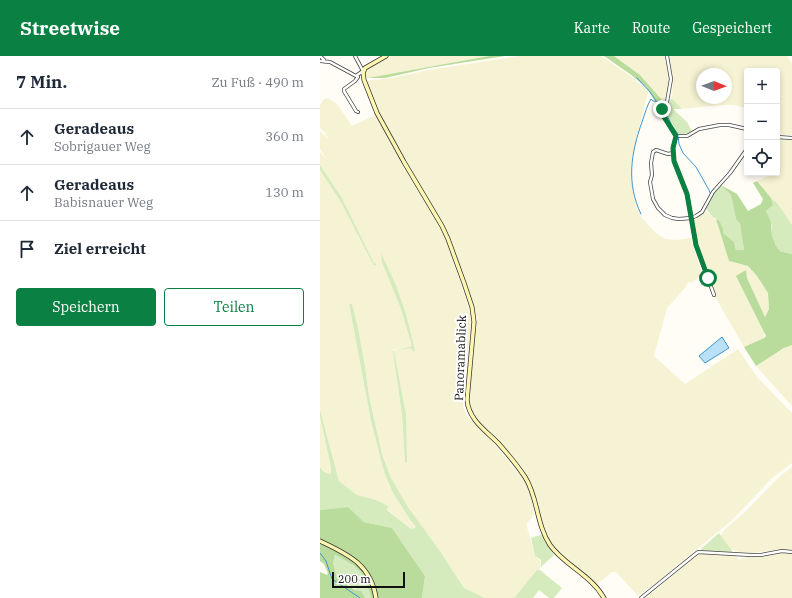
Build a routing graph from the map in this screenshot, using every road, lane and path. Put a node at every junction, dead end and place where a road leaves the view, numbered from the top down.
1 (320, 56) edge
2 (355, 56) edge
3 (386, 56) edge
4 (667, 56) edge
5 (320, 61) edge
6 (324, 61) junction
7 (363, 71) junction
8 (357, 77) junction
9 (363, 77) junction
10 (358, 112) dead end
11 (744, 128) edge
12 (678, 136) junction
13 (780, 137) edge
14 (792, 138) edge
15 (673, 153) junction
16 (744, 153) edge
17 (691, 218) junction
18 (714, 295) dead end
19 (320, 541) edge
20 (792, 552) edge
21 (376, 598) edge
22 (604, 598) edge
23 (641, 598) edge

1 - 6 street
2 - 7 street
3 - 7 street
4 - 12 street
5 - 6 street
6 - 8 street
7 - 8 street
7 - 9 street, Panoramablick
8 - 9 street
8 - 10 street
9 - 22 street, Panoramablick
11 - 12 street
12 - 15 street
13 - 14 street
15 - 17 street
15 - 17 street
16 - 17 street
17 - 18 street
19 - 21 street
20 - 23 street

